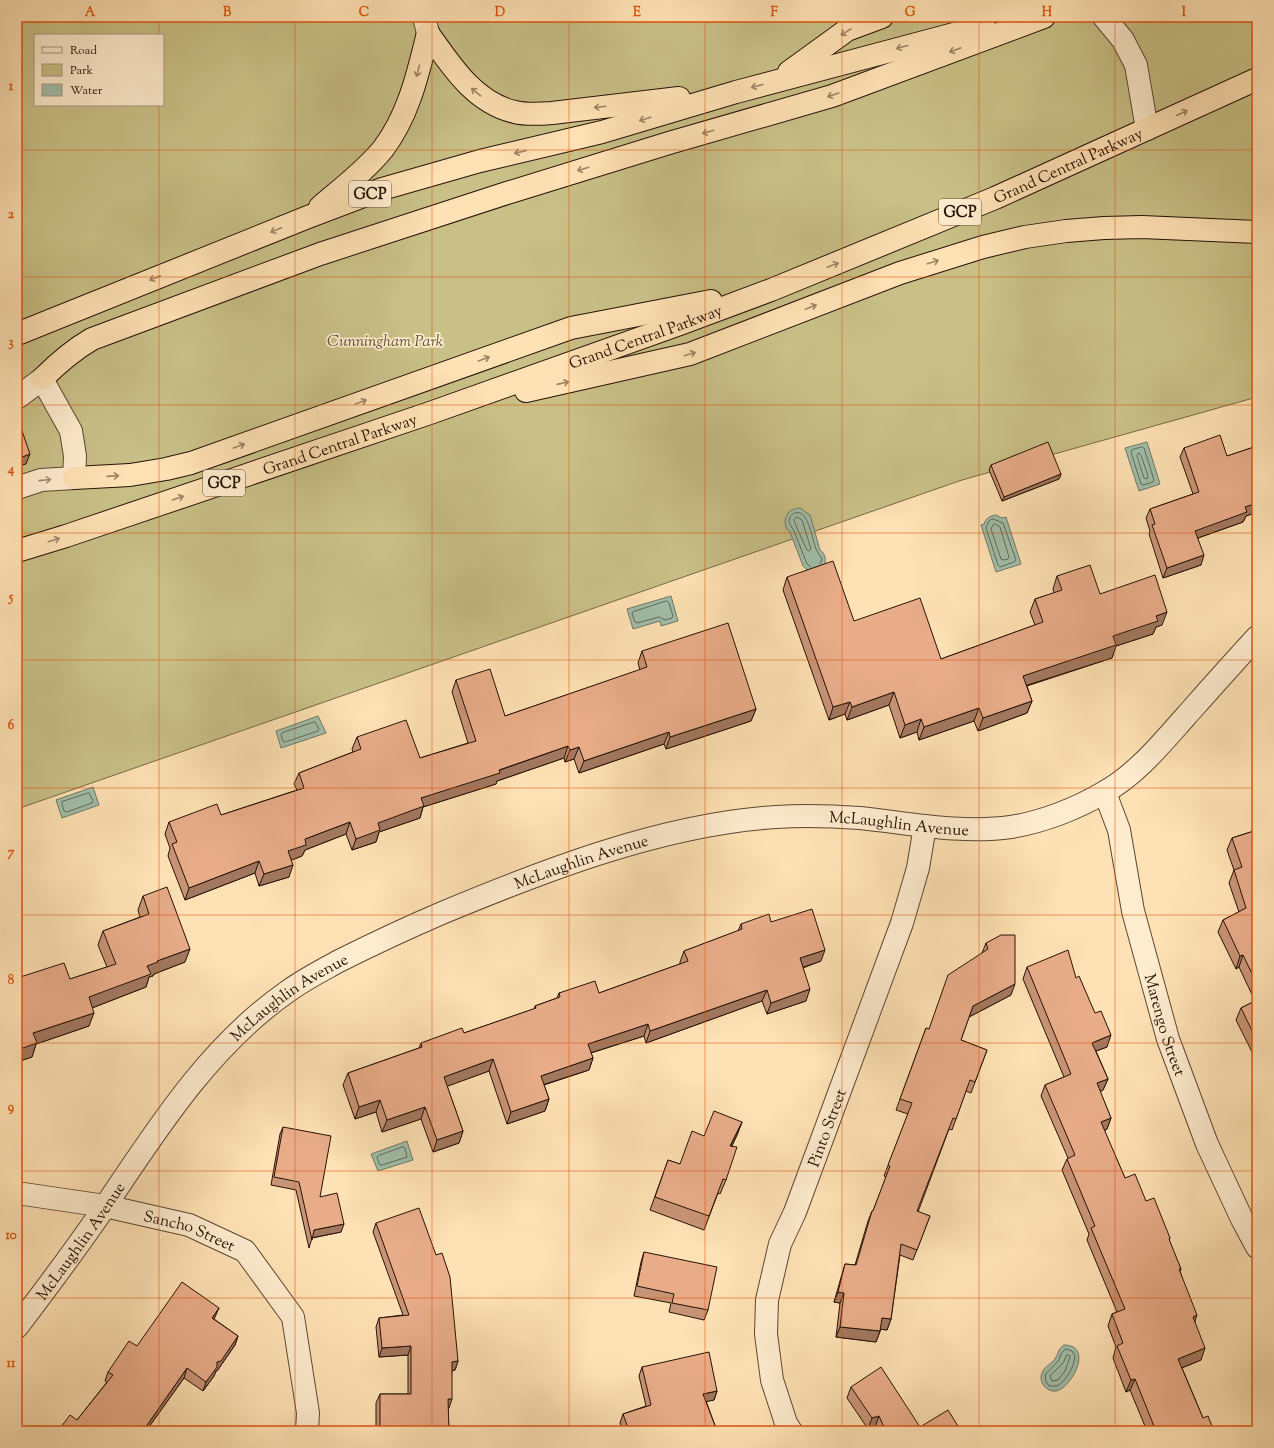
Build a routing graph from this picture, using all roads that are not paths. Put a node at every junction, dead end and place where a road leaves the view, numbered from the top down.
1 (882, 17) edge
2 (1021, 17) edge
3 (1044, 17) edge
4 (1104, 17) edge
5 (426, 25) edge
6 (1257, 79) edge
7 (778, 80) junction
8 (736, 92) junction
9 (1147, 129) junction
10 (308, 217) junction
11 (1257, 232) edge
12 (771, 290) junction
13 (17, 334) edge
14 (42, 379) junction
15 (17, 398) edge
16 (430, 413) junction
17 (74, 478) junction
18 (17, 488) edge
19 (17, 551) edge
20 (1257, 637) edge
21 (1105, 793) junction
22 (925, 826) junction
23 (17, 1193) edge
24 (105, 1206) junction
25 (1257, 1247) edge
26 (17, 1327) edge
27 (308, 1431) edge
28 (791, 1431) edge

1 -> 7 highway
2 -> 7 highway, GCP
3 -> 14 highway
4 - 9 street
8 -> 5 highway
5 -> 10 highway
9 -> 6 highway, Grand Central Parkway / GCP
7 -> 8 highway, GCP
8 -> 10 highway, GCP
12 -> 9 highway, Grand Central Parkway / GCP
10 -> 13 highway, GCP
16 -> 11 highway
12 - 16 highway, Grand Central Parkway / GCP
17 -> 12 highway
14 - 15 street
14 - 17 street
19 -> 16 highway, Grand Central Parkway / GCP
18 -> 17 street
20 - 21 street, McLaughlin Avenue
21 - 22 street, McLaughlin Avenue
21 - 25 street, Marengo Street
22 - 24 street, McLaughlin Avenue
22 - 28 street, Pinto Street
23 - 24 street, Sancho Street
24 - 26 street, McLaughlin Avenue
24 - 27 street, Sancho Street

